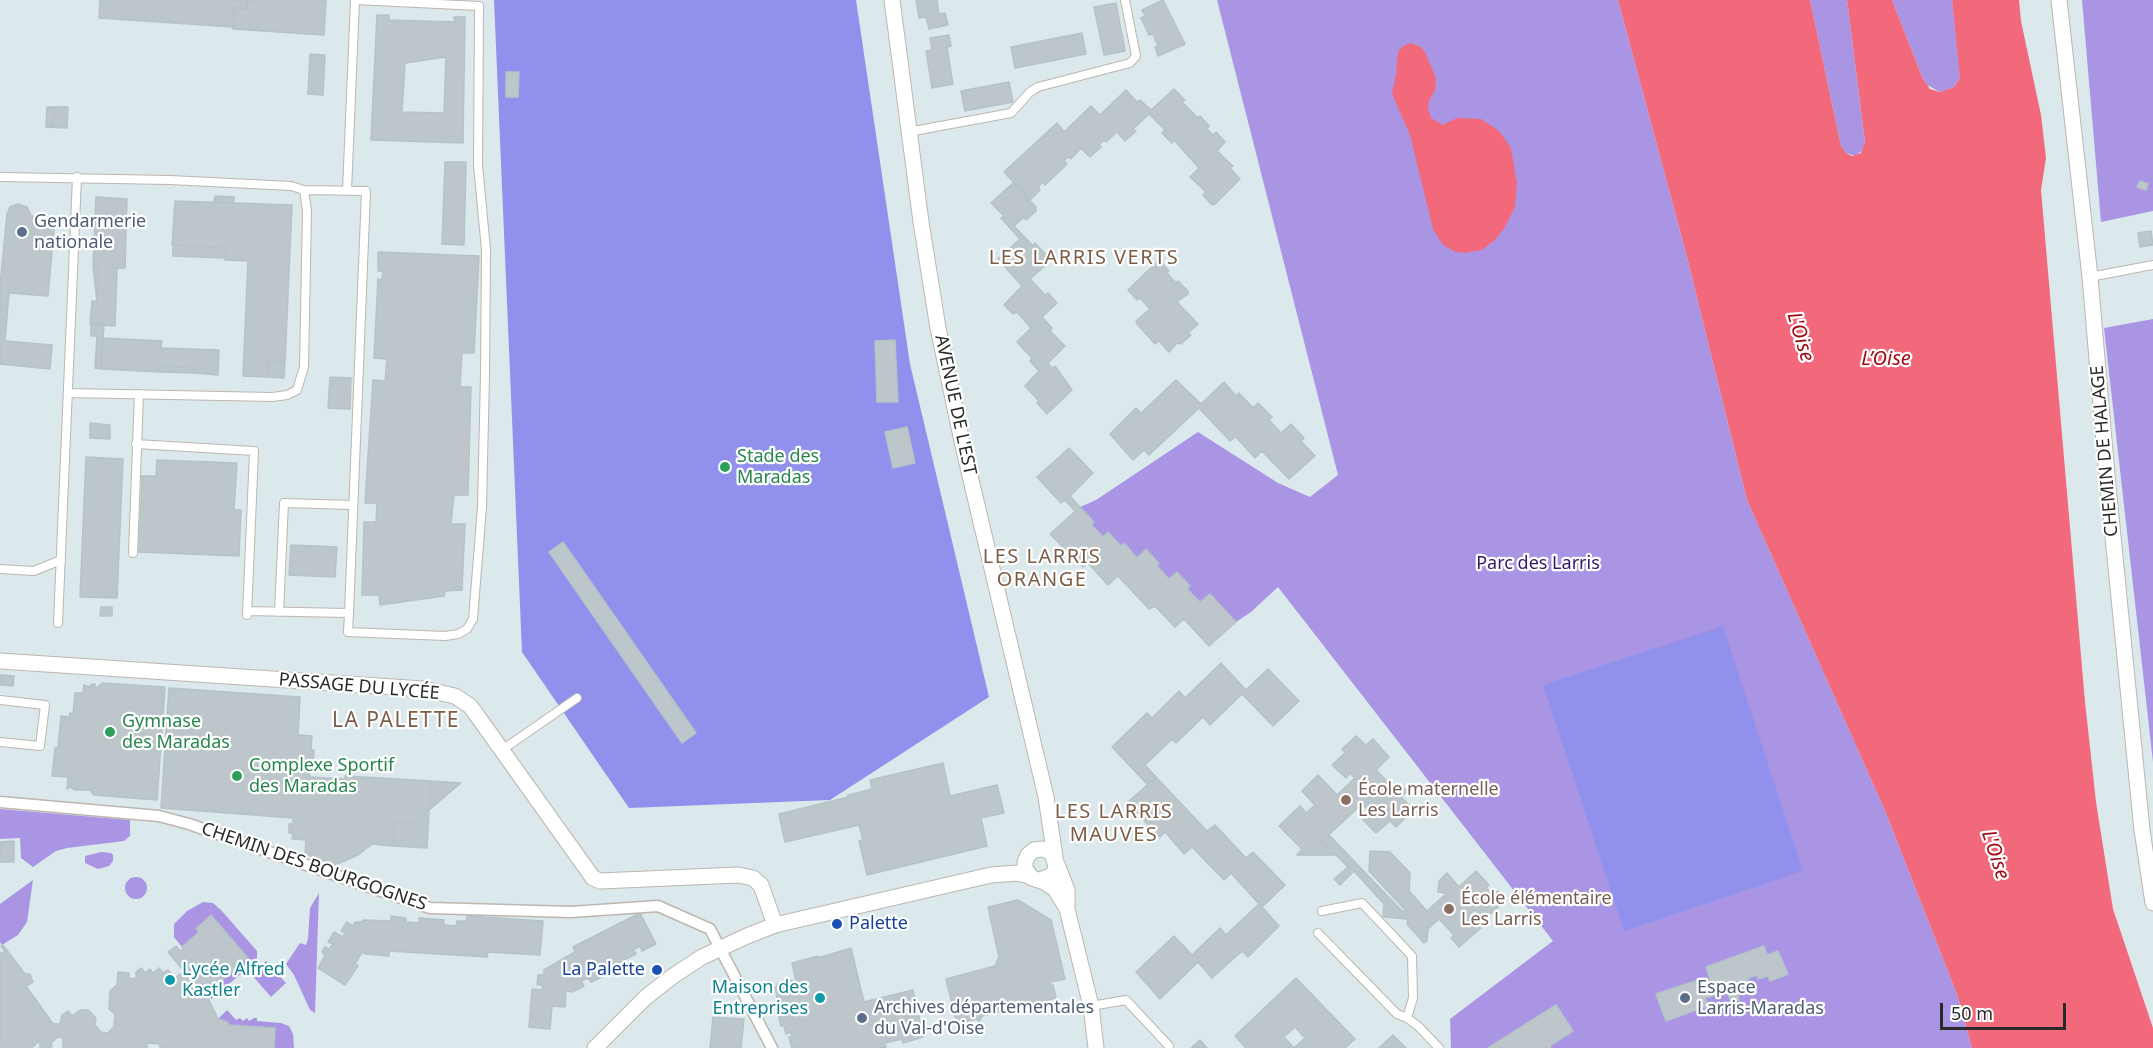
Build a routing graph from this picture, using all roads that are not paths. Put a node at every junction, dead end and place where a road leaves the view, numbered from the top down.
1 (891, 0) edge
2 (1125, 0) edge
3 (2059, 0) edge
4 (908, 132) junction
5 (0, 177) edge
6 (77, 177) junction
7 (304, 190) junction
8 (347, 191) junction
9 (2153, 265) edge
10 (2090, 277) junction
11 (68, 393) junction
12 (139, 394) junction
13 (136, 444) junction
14 (353, 505) junction
15 (133, 553) dead end
16 (61, 560) junction
17 (0, 569) edge
18 (279, 612) junction
19 (349, 613) junction
20 (58, 623) dead end
21 (0, 661) edge
22 (577, 698) dead end
23 (0, 700) edge
24 (0, 742) edge
25 (502, 750) junction
26 (0, 802) edge
27 (1046, 804) junction
28 (1028, 855) junction
29 (1055, 860) junction
30 (991, 875) junction
31 (1034, 878) junction
32 (2153, 903) edge
33 (1067, 909) junction
34 (1322, 911) dead end
35 (775, 925) junction
36 (1318, 933) dead end
37 (721, 948) junction
38 (1090, 1006) junction
39 (1407, 1018) junction
40 (1169, 1046) dead end
41 (595, 1048) edge
42 (772, 1048) edge
43 (1096, 1048) edge
44 (1439, 1048) edge

1 - 4 street, AVENUE DE L'EST
2 - 4 lane
3 - 10 street, CHEMIN DE HALAGE
4 - 27 street, AVENUE DE L'EST
5 - 6 lane
6 - 7 lane
6 - 11 lane
7 - 8 lane
7 - 12 lane
8 - 14 lane
8 - 19 lane
9 - 10 lane
10 - 32 street, CHEMIN DE HALAGE
11 - 12 lane
11 - 16 lane
12 - 13 lane
13 - 15 lane
13 - 18 lane
14 - 18 lane
14 - 19 lane
16 - 17 lane
16 - 20 lane
18 - 19 lane
21 - 25 street, PASSAGE DU LYCÉE
22 - 25 lane
23 - 24 lane
25 - 35 street, PASSAGE DU LYCÉE
26 - 37 street, CHEMIN DES BOURGOGNES
27 - 28 street, AVENUE DE L'EST
27 - 29 street, AVENUE DE L'EST
28 - 29 street
28 - 30 street
28 - 31 street
29 - 31 street
29 - 33 street, AVENUE DE L'EST
30 - 31 street
30 - 35 street
31 - 33 street, AVENUE DE L'EST
33 - 38 street, AVENUE DE L'EST
34 - 39 lane
35 - 37 street
36 - 39 lane
37 - 41 street
37 - 42 street, CHEMIN DES BOURGOGNES
38 - 40 lane
38 - 43 street, AVENUE DE L'EST
39 - 44 lane

